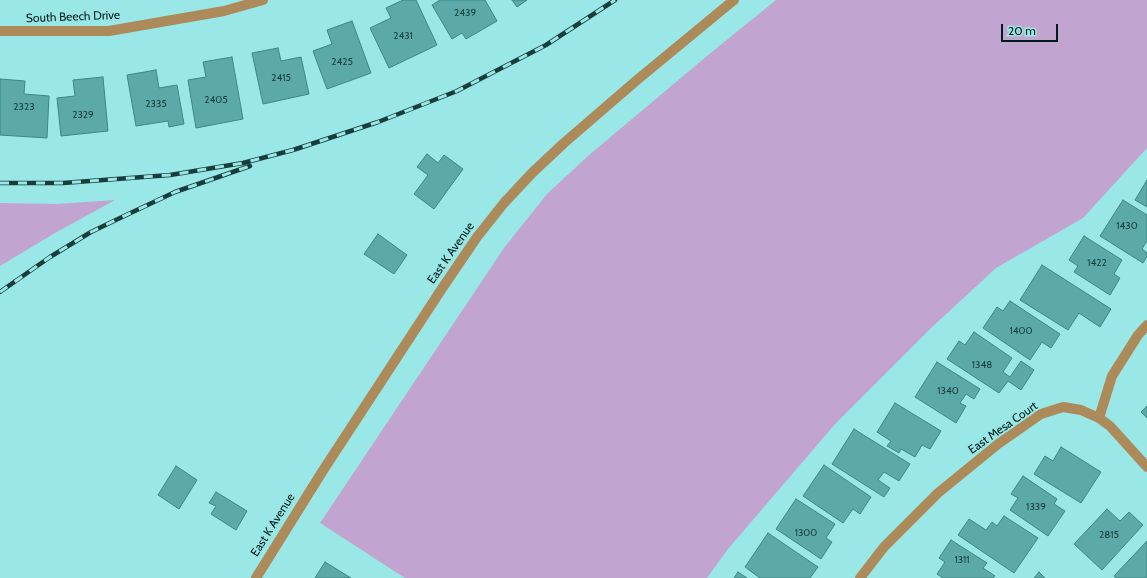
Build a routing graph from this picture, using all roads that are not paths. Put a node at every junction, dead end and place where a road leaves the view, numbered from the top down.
1 (263, 0) edge
2 (734, 0) edge
3 (0, 31) edge
4 (1147, 325) edge
5 (1099, 418) junction
6 (1147, 467) edge
7 (256, 578) edge
8 (860, 578) edge

1 - 3 street, South Beech Drive
2 - 7 street, East K Avenue
4 - 5 street
5 - 6 street, East Mesa Court
5 - 8 street, East Mesa Court

